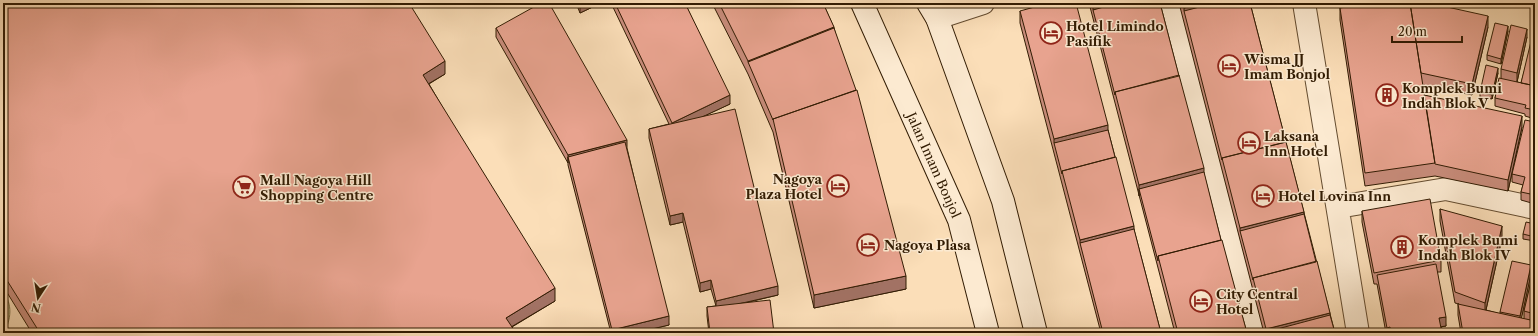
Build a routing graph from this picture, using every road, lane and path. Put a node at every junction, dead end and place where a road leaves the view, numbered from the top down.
1 (862, 3) edge
2 (983, 3) edge
3 (1168, 3) edge
4 (1304, 3) edge
5 (933, 11) edge
6 (1338, 207) junction
7 (1535, 208) edge
8 (988, 333) edge
9 (1036, 333) edge
10 (1253, 333) edge
11 (1358, 333) edge

1 - 8 street, Jalan Imam Bonjol
2 - 5 street
3 - 10 street
4 - 6 street
5 - 9 street
6 - 7 street
6 - 11 street

